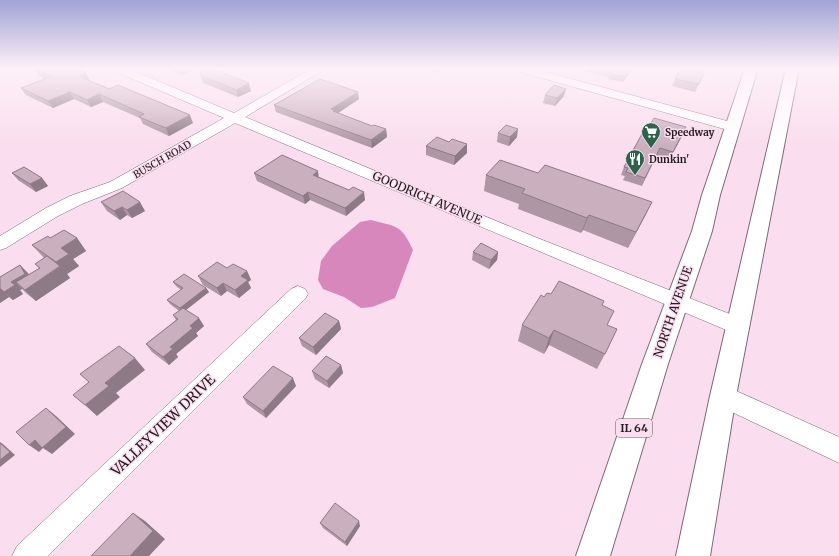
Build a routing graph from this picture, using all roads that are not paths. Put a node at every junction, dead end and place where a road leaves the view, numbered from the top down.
1 (177, 94) edge
2 (276, 94) edge
3 (613, 94) edge
4 (744, 94) edge
5 (787, 94) edge
6 (234, 118) junction
7 (733, 127) junction
8 (0, 244) edge
9 (298, 294) dead end
10 (677, 302) junction
11 (738, 326) junction
12 (723, 396) junction
13 (839, 450) edge
14 (27, 556) edge
15 (593, 556) edge
16 (693, 556) edge

1 - 6 street, GOODRICH AVENUE
2 - 6 street, BUSCH ROAD
3 - 7 street
4 - 7 main road, NORTH AVENUE / IL 64
5 - 11 main road
6 - 8 street, BUSCH ROAD
6 - 10 street, GOODRICH AVENUE
7 - 10 main road, NORTH AVENUE / IL 64
9 - 14 street, VALLEYVIEW DRIVE
10 - 11 street, GOODRICH AVENUE
10 - 15 main road, NORTH AVENUE / IL 64
11 - 12 main road
12 - 13 street
12 - 16 main road

